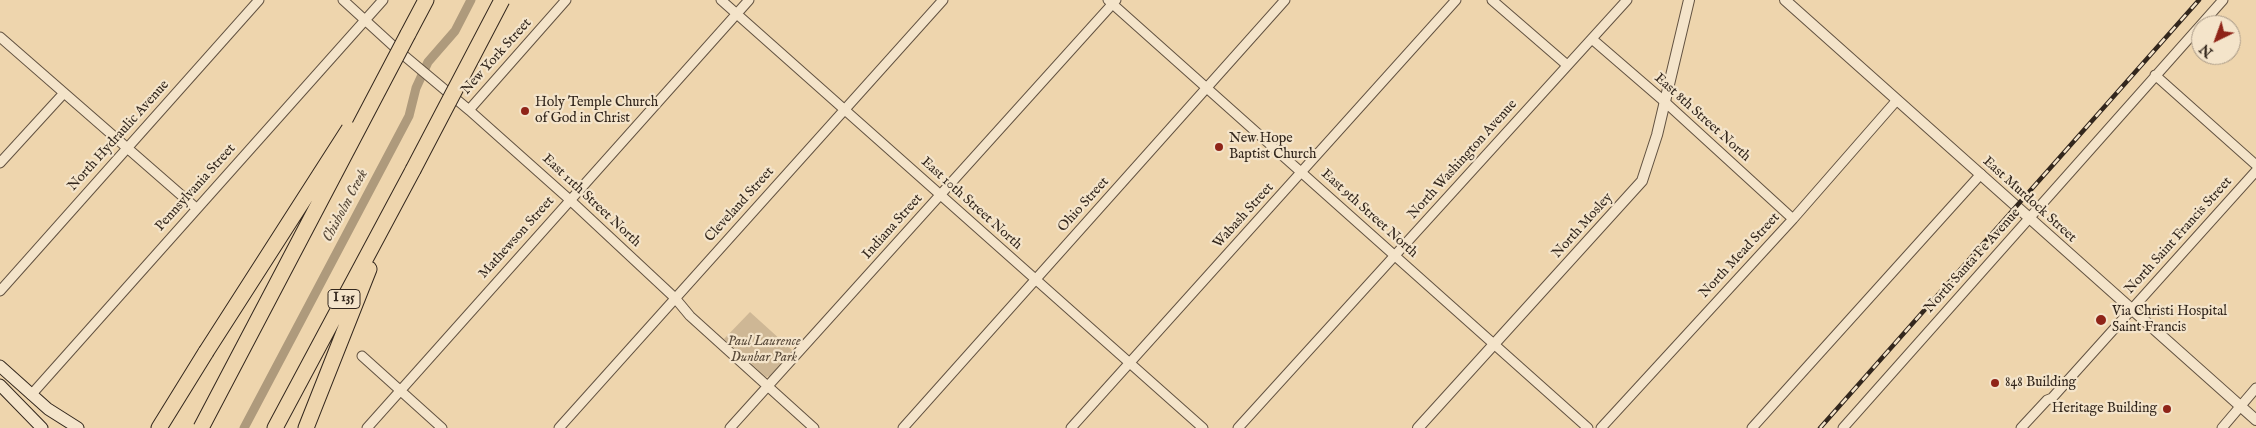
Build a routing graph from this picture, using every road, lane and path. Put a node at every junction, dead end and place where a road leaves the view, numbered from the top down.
1 (259, 0) edge
2 (343, 0) edge
3 (383, 0) edge
4 (426, 0) edge
5 (502, 0) edge
6 (566, 0) edge
7 (721, 0) edge
8 (749, 0) edge
9 (942, 0) edge
10 (1284, 0) edge
11 (1456, 0) edge
12 (1492, 0) edge
13 (1627, 0) edge
14 (1689, 0) edge
15 (1785, 0) edge
16 (2223, 0) edge
17 (1112, 1) edge
18 (736, 14) junction
19 (366, 21) junction
20 (408, 34) junction
21 (0, 37) edge
22 (1592, 39) junction
23 (1567, 65) junction
24 (2155, 75) junction
25 (1207, 88) junction
26 (64, 93) junction
27 (1897, 100) junction
28 (1665, 102) junction
29 (469, 110) junction
30 (844, 110) junction
31 (127, 148) junction
32 (0, 163) edge
33 (2256, 164) edge
34 (413, 170) junction
35 (2256, 171) edge
36 (1302, 172) junction
37 (1980, 174) junction
38 (940, 195) junction
39 (570, 200) junction
40 (196, 208) junction
41 (2030, 218) junction
42 (1793, 219) junction
43 (1395, 255) junction
44 (1036, 280) junction
45 (0, 291) edge
46 (675, 298) junction
47 (2132, 309) junction
48 (1494, 344) junction
49 (362, 356) dead end
50 (1129, 363) junction
51 (0, 366) edge
52 (0, 385) edge
53 (768, 386) junction
54 (2256, 388) edge
55 (400, 390) junction
56 (31, 394) junction
57 (2240, 406) junction
58 (2256, 420) edge
59 (306, 427) edge
60 (42, 428) edge
61 (78, 428) edge
62 (159, 428) edge
63 (200, 428) edge
64 (275, 428) edge
65 (367, 428) edge
66 (442, 428) edge
67 (559, 428) edge
68 (730, 428) edge
69 (814, 428) edge
70 (902, 428) edge
71 (1071, 428) edge
72 (1203, 428) edge
73 (1238, 428) edge
74 (1418, 428) edge
75 (1588, 428) edge
76 (1601, 428) edge
77 (1752, 428) edge
78 (1843, 428) edge
79 (2021, 428) edge
80 (2222, 428) edge

1 - 31 street, North Hydraulic Avenue
2 - 19 street, East 11th Street North
3 - 19 street, Pennsylvania Street
4 - 20 highway
5 - 34 highway, I 135, bridge
6 - 29 street, New York Street
7 - 18 street, East 10th Street North
8 - 18 street, Mathewson Street
9 - 30 street, Cleveland Street
10 - 25 street, Ohio Street
11 - 36 street, Wabash Street
12 - 23 street
13 - 22 street, North Washington Avenue
14 - 28 street, North Mosley
15 - 27 street, East Murdock Street
16 - 24 street, North Santa Fe Avenue
17 - 25 street, East 9th Street North
17 - 38 street, Indiana Street
18 - 30 street, East 10th Street North
18 - 39 street, Mathewson Street
19 - 29 street, East 11th Street North
19 - 40 street, Pennsylvania Street
20 - 62 highway, bridge
20 - 63 highway, bridge
21 - 26 street
22 - 23 street, North Washington Avenue
22 - 28 street, East 8th Street North
23 - 43 street, North Washington Avenue
24 - 33 street
24 - 41 street, North Santa Fe Avenue
25 - 36 street, East 9th Street North
25 - 44 street, Ohio Street
26 - 31 street
26 - 32 street
27 - 37 street, East Murdock Street
27 - 42 street, North Mead Street
28 - 42 street, East 8th Street North
28 - 48 street, North Mosley
29 - 39 street, East 11th Street North
30 - 38 street, East 10th Street North
30 - 46 street, Cleveland Street
31 - 40 street
31 - 45 street, North Hydraulic Avenue
34 - 59 highway
34 - 64 highway, I 135
35 - 47 street, North Saint Francis Street
36 - 43 street, East 9th Street North
36 - 50 street, Wabash Street
37 - 41 street, East Murdock Street
37 - 77 street
38 - 44 street, East 10th Street North
38 - 53 street, Indiana Street
39 - 46 street, East 11th Street North
39 - 55 street, Mathewson Street
40 - 56 street, Pennsylvania Street
41 - 47 street, East Murdock Street
41 - 78 street, North Santa Fe Avenue
42 - 76 street, North Mead Street
43 - 48 street, East 9th Street North
43 - 73 street, North Washington Avenue
44 - 50 street, East 10th Street North
44 - 70 street, Ohio Street
46 - 53 street, East 11th Street North
46 - 67 street, Cleveland Street
47 - 57 street, East Murdock Street
47 - 79 street, North Saint Francis Street
48 - 74 street, North Mosley
48 - 75 street, East 9th Street North
49 - 55 street
50 - 71 street, Wabash Street
50 - 72 street, East 10th Street North
51 - 56 main road
52 - 60 main road
53 - 68 street, Indiana Street
53 - 69 street, East 11th Street North
54 - 57 street
55 - 65 street, Mathewson Street
55 - 66 street
56 - 61 main road
57 - 58 street, East Murdock Street
57 - 80 street

